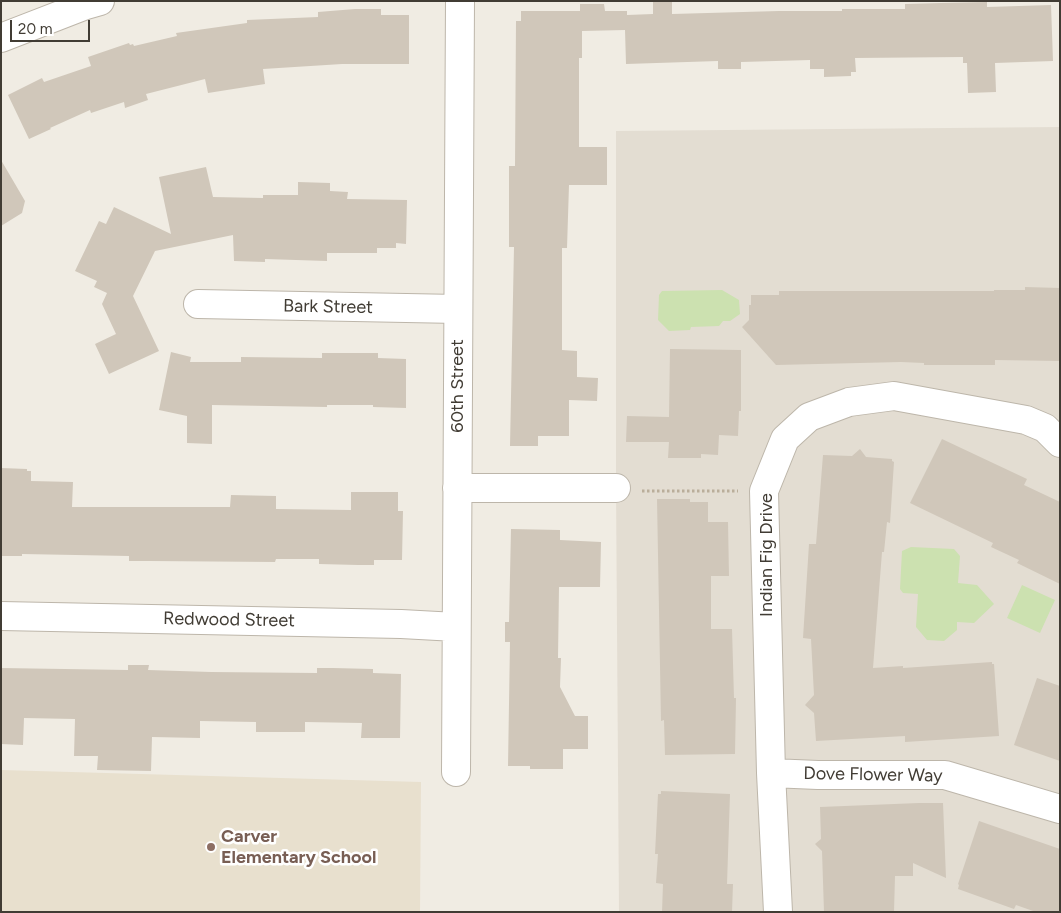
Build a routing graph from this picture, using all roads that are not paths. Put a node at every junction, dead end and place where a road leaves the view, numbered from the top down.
1 (100, 1) edge
2 (460, 1) edge
3 (1, 38) edge
4 (198, 304) dead end
5 (458, 309) junction
6 (1060, 442) edge
7 (457, 488) junction
8 (616, 488) road end
9 (1, 616) edge
10 (456, 627) junction
11 (456, 772) dead end
12 (771, 772) junction
13 (1060, 809) edge
14 (778, 912) edge

1 - 3 street
2 - 5 street, 60th Street
4 - 5 street, Bark Street
5 - 7 street, 60th Street
6 - 12 street, Indian Fig Drive
7 - 8 street
7 - 10 street, 60th Street
9 - 10 street, Redwood Street
10 - 11 street, 60th Street
12 - 13 street, Dove Flower Way
12 - 14 street, Indian Fig Drive

